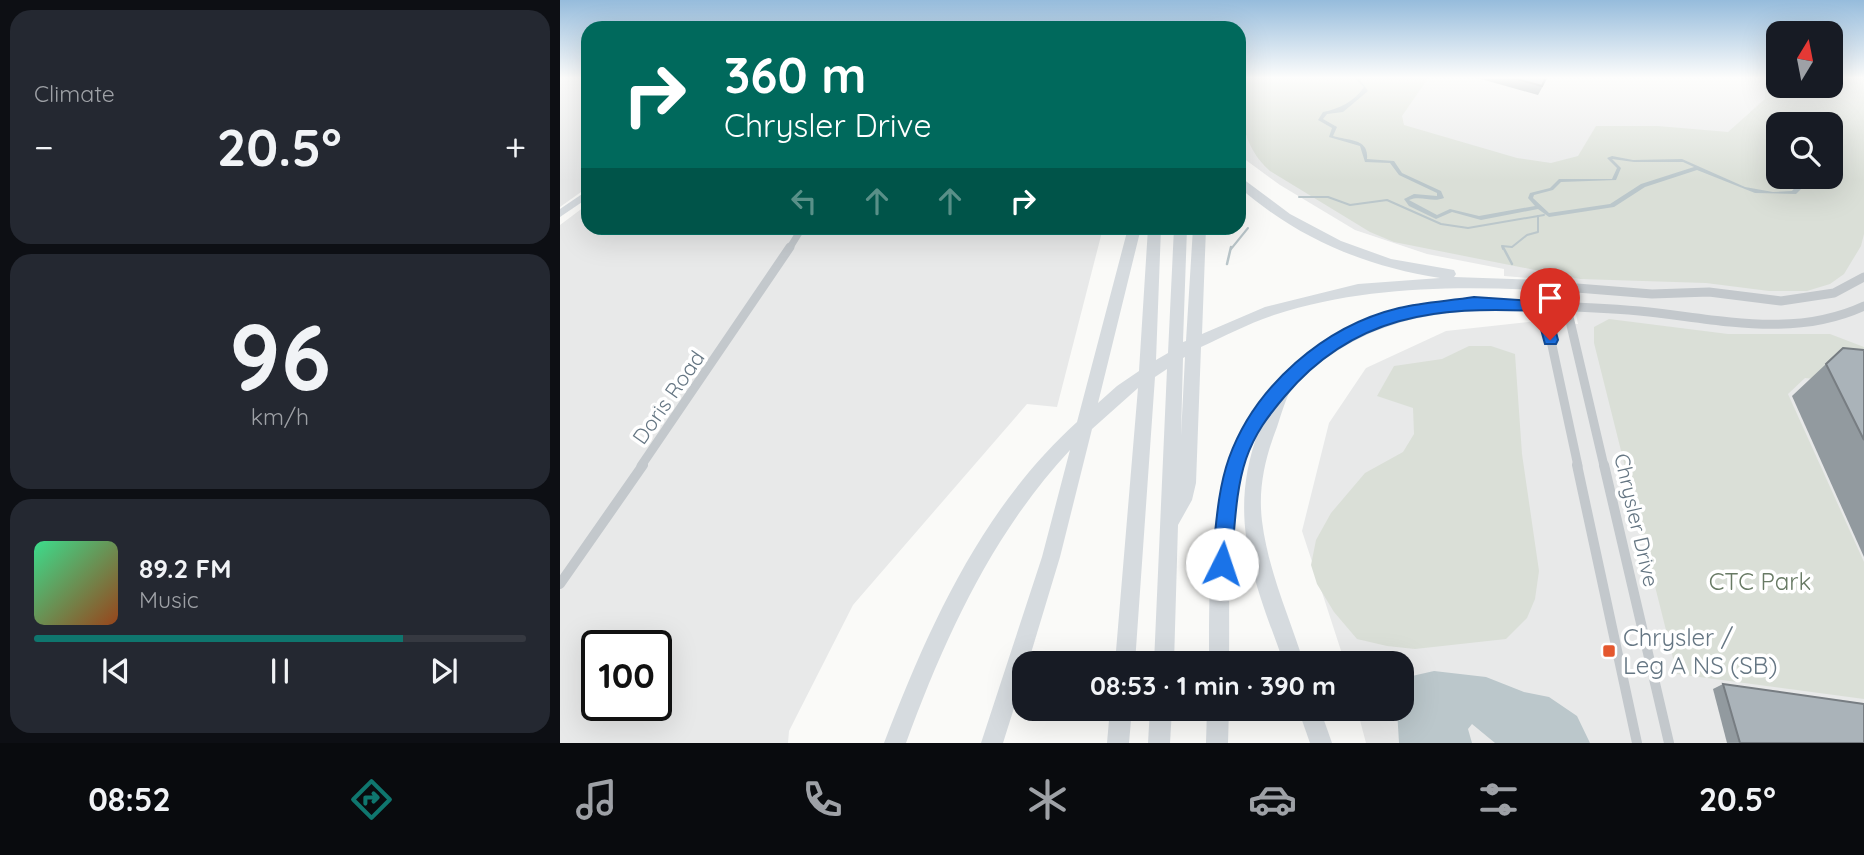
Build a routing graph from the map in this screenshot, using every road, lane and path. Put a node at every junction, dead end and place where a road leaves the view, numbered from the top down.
1 (1246, 187) edge
2 (581, 198) edge
3 (560, 214) edge
4 (798, 235) edge
5 (1132, 235) edge
6 (1154, 235) edge
7 (1180, 235) edge
8 (1199, 235) edge
9 (1864, 277) edge
10 (1539, 285) junction
11 (1562, 287) junction
12 (1542, 306) junction
13 (1567, 306) junction
14 (1864, 306) edge
15 (1287, 383) junction
16 (1168, 526) junction
17 (560, 584) edge
18 (1126, 651) edge
19 (1164, 651) edge
20 (1219, 651) edge
21 (1290, 651) edge
22 (1120, 721) edge
23 (1160, 721) edge
24 (1218, 721) edge
25 (1313, 721) edge
26 (895, 743) edge
27 (992, 743) edge
28 (1118, 743) edge
29 (1159, 743) edge
30 (1217, 743) edge
31 (1321, 743) edge
32 (1637, 743) edge
33 (1669, 743) edge

1 - 10 highway
2 - 3 main road
4 - 17 street, Doris Road
5 - 27 highway
6 - 18 highway
7 - 16 highway
8 - 16 highway
9 - 11 street
10 - 11 street
10 - 12 street
10 - 26 highway
11 - 13 street, Chrysler Drive
12 - 13 street
12 - 15 highway
12 - 32 street
13 - 14 street
13 - 33 street, Chrysler Drive
15 - 20 highway
15 - 21 highway
16 - 19 highway
22 - 28 highway
23 - 29 highway
24 - 30 highway
25 - 31 highway

